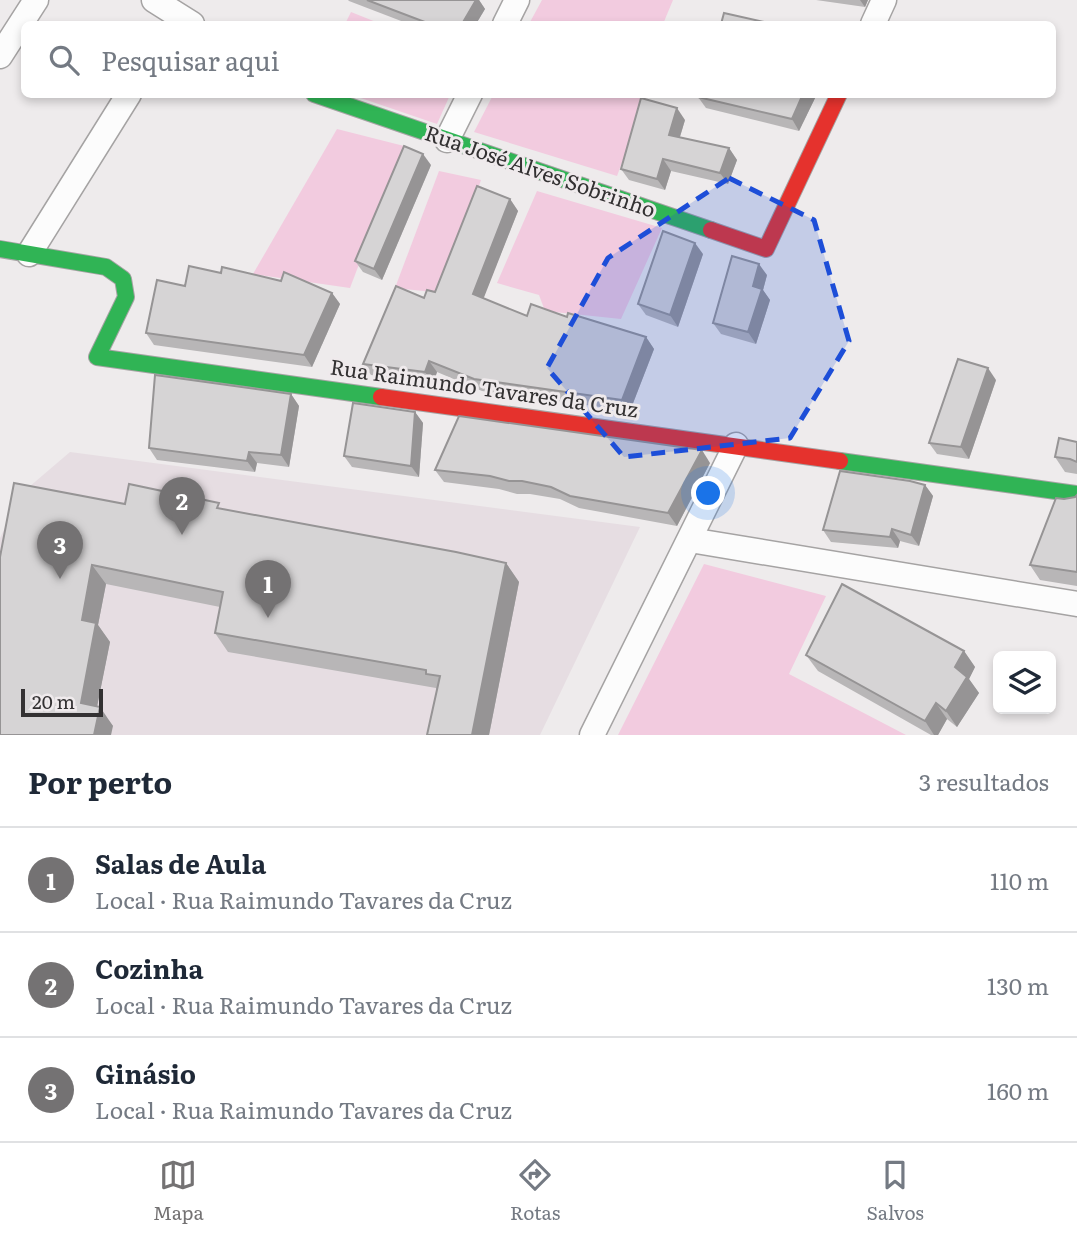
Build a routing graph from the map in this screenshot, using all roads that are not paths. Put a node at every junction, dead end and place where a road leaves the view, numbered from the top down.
1 (36, 0) edge
2 (154, 0) edge
3 (517, 0) edge
4 (884, 0) edge
5 (182, 16) edge
6 (22, 21) edge
7 (506, 21) edge
8 (874, 21) edge
9 (21, 23) edge
10 (0, 56) edge
11 (126, 98) edge
12 (326, 98) edge
13 (468, 98) edge
14 (837, 98) edge
15 (447, 140) junction
16 (0, 249) edge
17 (29, 254) junction
18 (736, 445) junction
19 (1077, 494) edge
20 (690, 540) junction
21 (1077, 604) edge
22 (592, 735) edge

1 - 6 street
2 - 5 street
3 - 7 street
4 - 8 street
9 - 10 street
11 - 17 street
12 - 15 street, Rua José Alves Sobrinho
13 - 15 street
14 - 15 street, Rua José Alves Sobrinho
16 - 17 street, Rua Raimundo Tavares da Cruz
17 - 18 street, Rua Raimundo Tavares da Cruz
18 - 19 street, Rua Raimundo Tavares da Cruz
18 - 20 street
20 - 21 street
20 - 22 street

